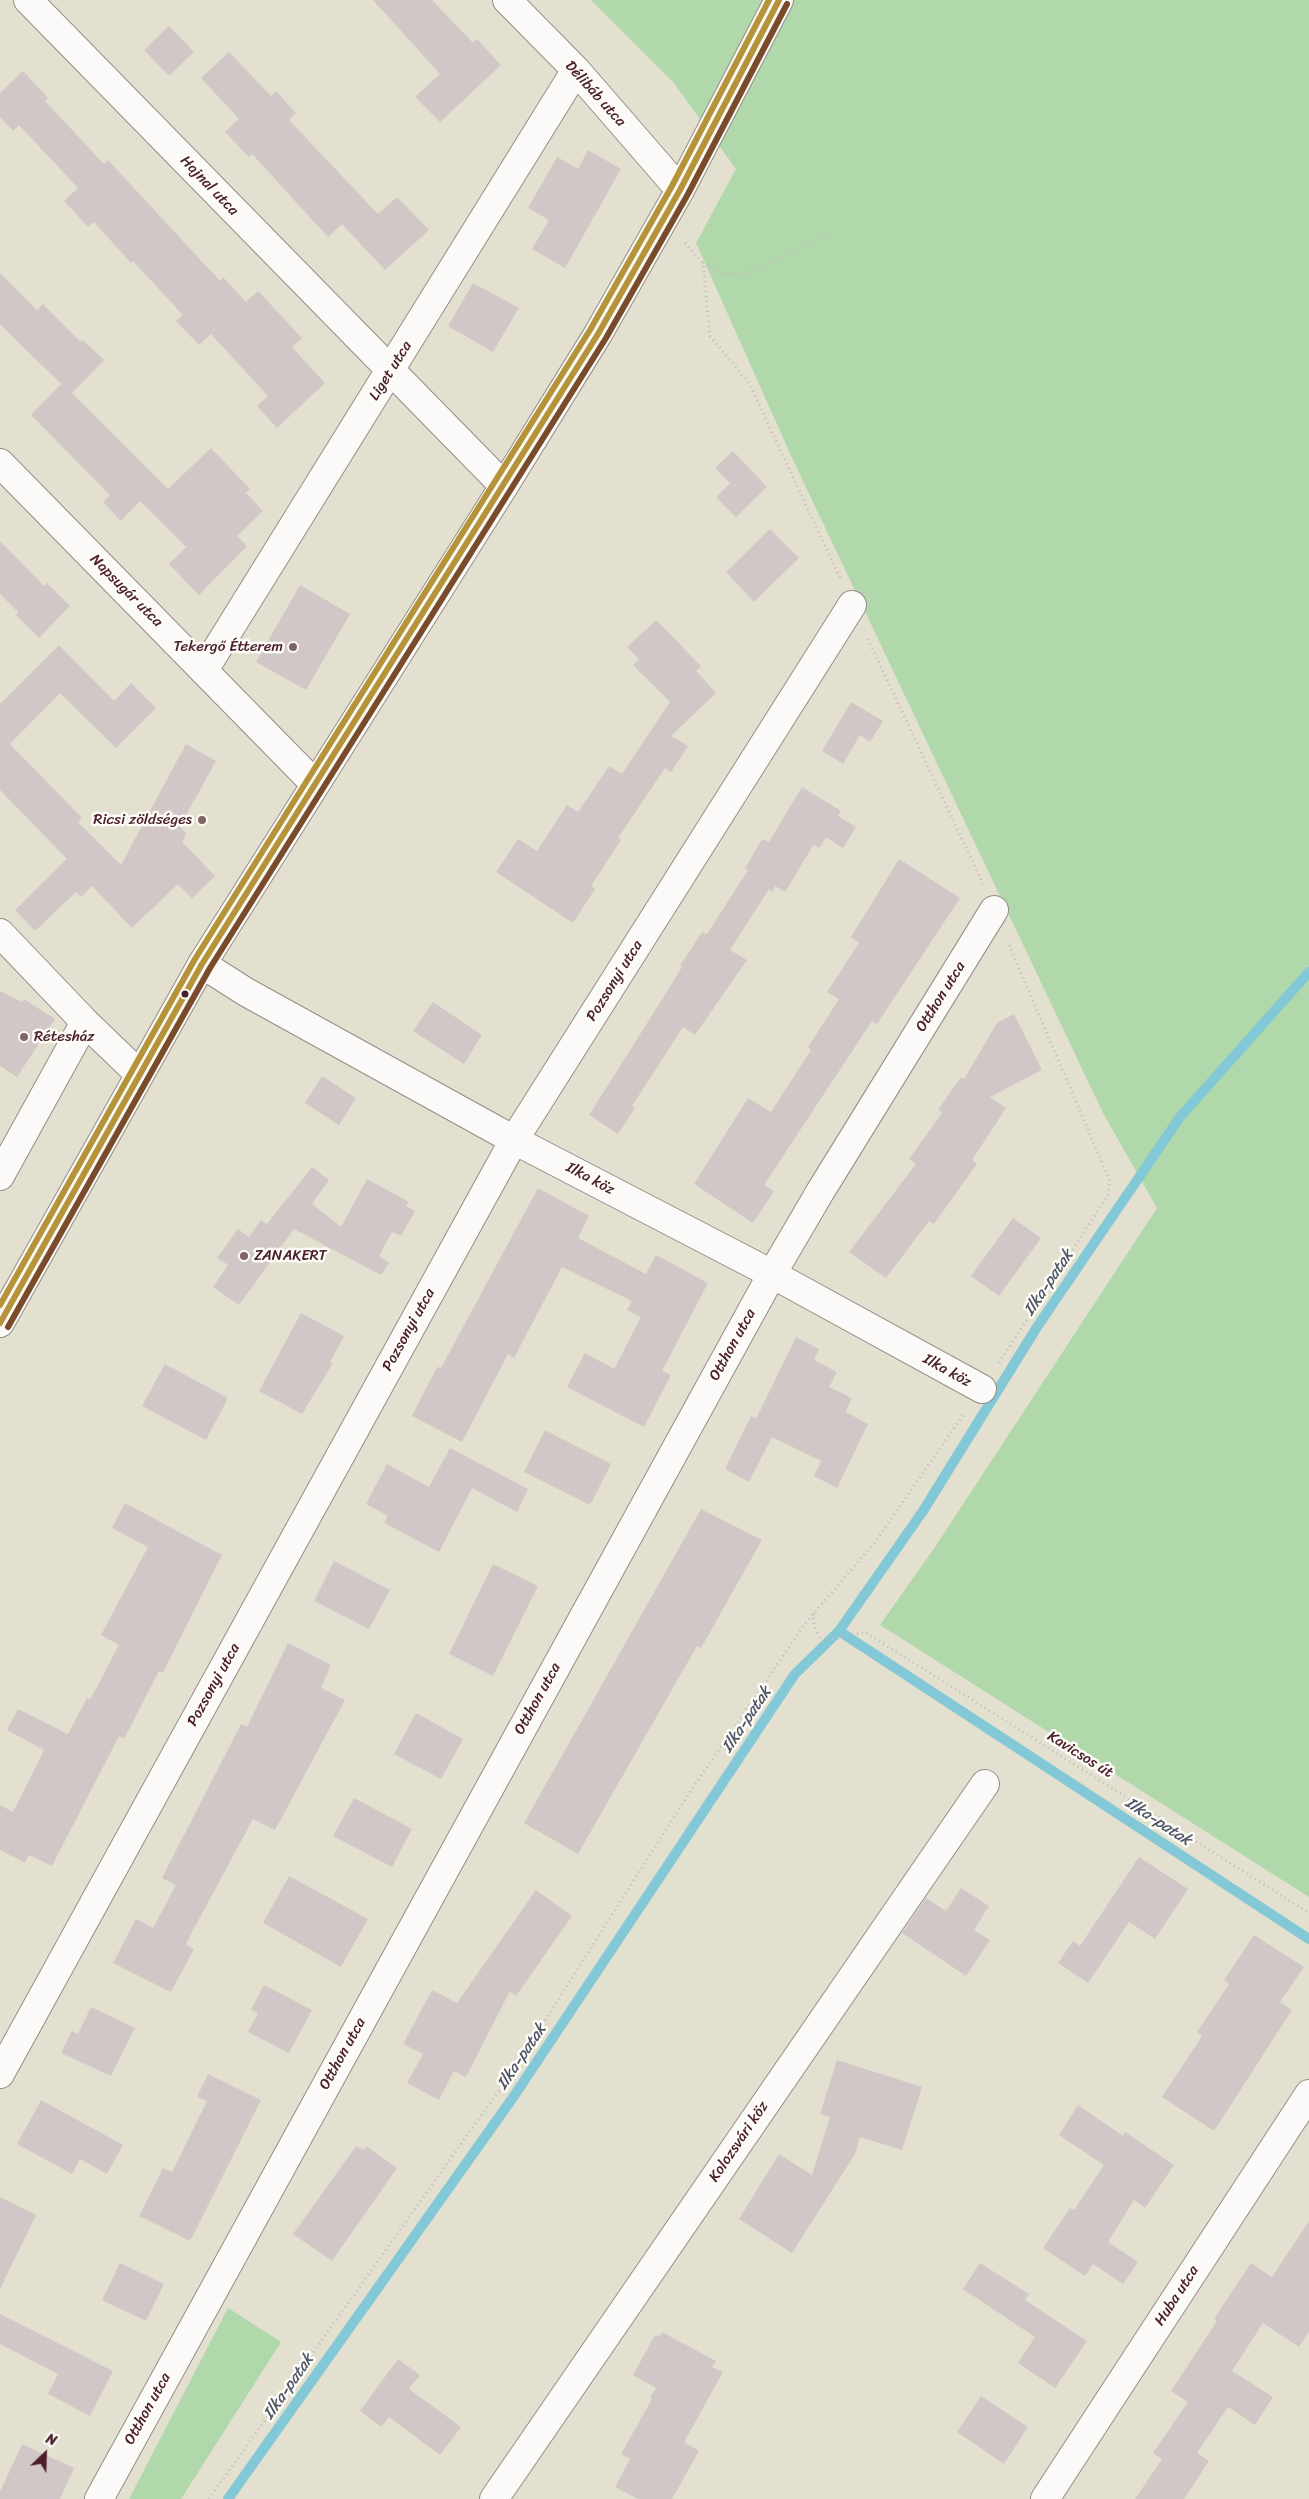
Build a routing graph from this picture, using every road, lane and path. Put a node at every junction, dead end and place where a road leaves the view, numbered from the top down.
1 (28, 0) edge
2 (507, 0) edge
3 (780, 0) edge
4 (576, 70) junction
5 (680, 190) junction
6 (663, 219) junction
7 (830, 233) dead end
8 (703, 263) junction
9 (391, 371) junction
10 (0, 463) edge
11 (504, 486) junction
12 (852, 605) junction
13 (204, 670) junction
14 (314, 783) junction
15 (994, 910) junction
16 (0, 933) edge
17 (202, 964) junction
18 (84, 1022) junction
19 (139, 1074) junction
20 (514, 1140) junction
21 (0, 1176) edge
22 (772, 1274) junction
23 (0, 1323) edge
24 (982, 1389) junction
25 (814, 1610) junction
26 (985, 1784) dead end
27 (1309, 1913) edge
28 (0, 2074) edge
29 (1309, 2094) edge
30 (99, 2499) edge
31 (209, 2499) edge
32 (494, 2499) edge
33 (1045, 2499) edge

1 - 9 street, Hajnal utca
2 - 4 street, Délibáb utca
3 - 5 street
4 - 5 street, Délibáb utca
4 - 9 street, Liget utca
5 - 6 street
6 - 8 path
6 - 11 street
7 - 8 path
8 - 12 path
9 - 11 street, Hajnal utca
9 - 13 street, Liget utca
10 - 13 street, Napsugár utca
11 - 14 street
12 - 15 path
12 - 20 street, Pozsonyi utca
13 - 14 street, Napsugár utca
14 - 17 street
15 - 22 street, Otthon utca
15 - 24 path
16 - 18 street
17 - 19 street
17 - 20 street, Ilka köz
18 - 19 street
18 - 21 street
19 - 23 street
20 - 22 street, Ilka köz
20 - 28 street, Pozsonyi utca
22 - 24 street, Ilka köz
22 - 30 street, Otthon utca
24 - 25 path
25 - 27 path, Kavicsos út
25 - 31 path
26 - 32 street, Kolozsvári köz
29 - 33 street, Huba utca

